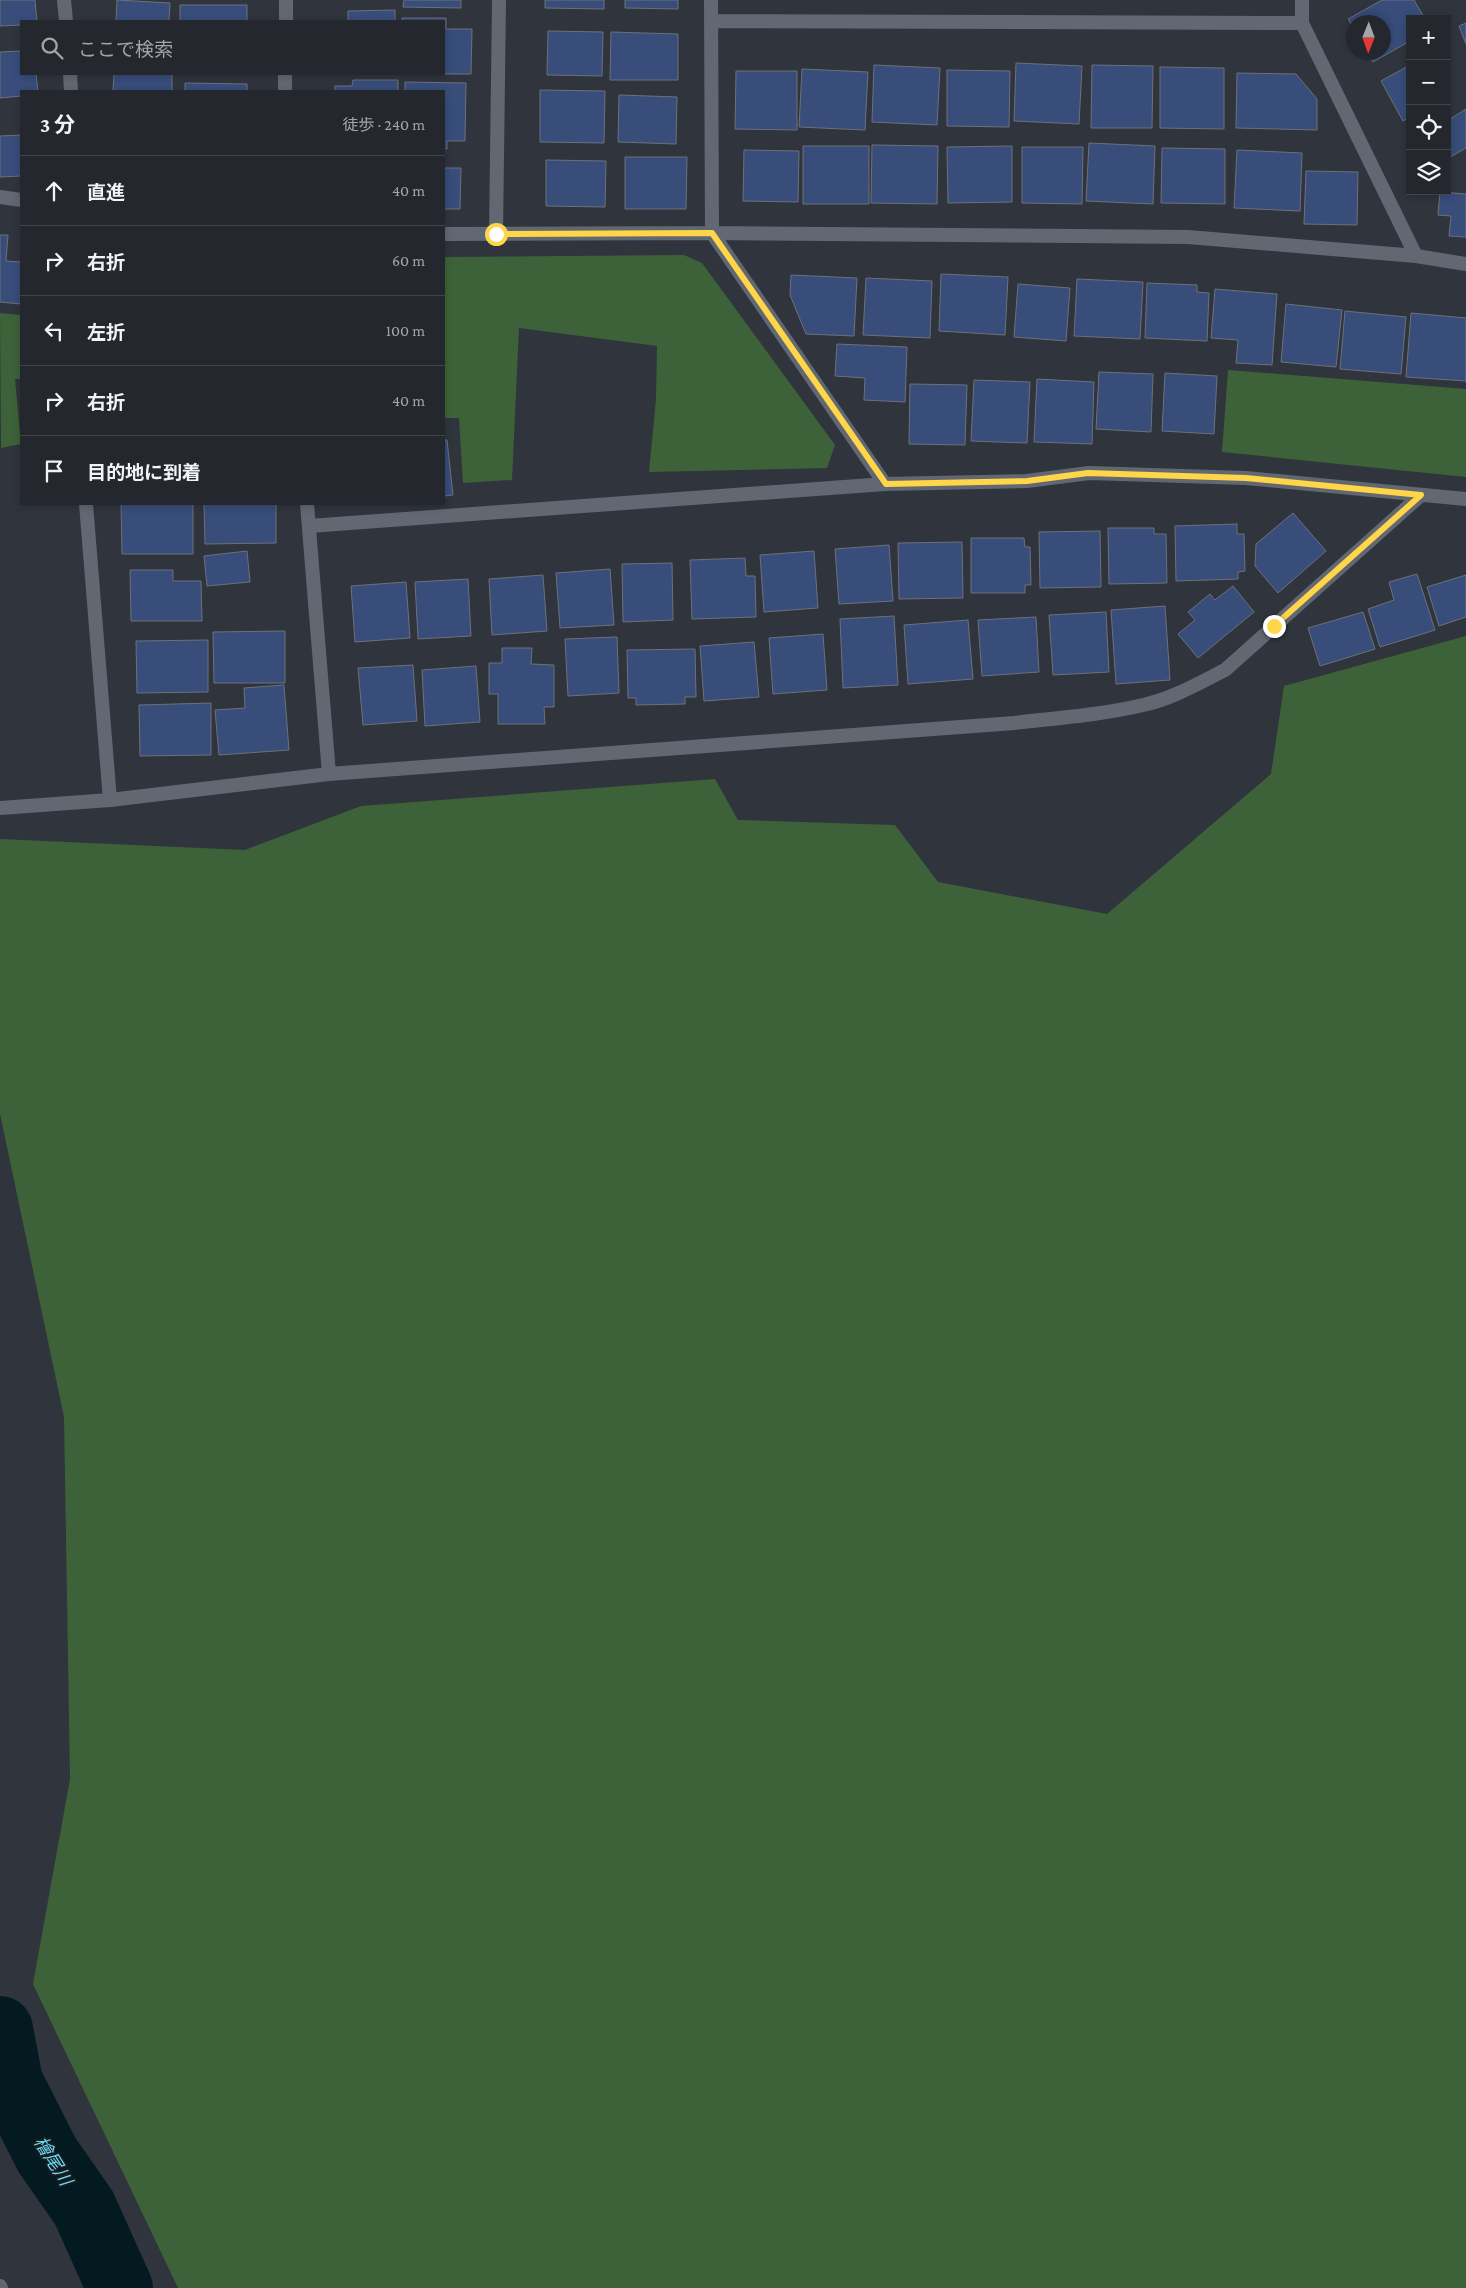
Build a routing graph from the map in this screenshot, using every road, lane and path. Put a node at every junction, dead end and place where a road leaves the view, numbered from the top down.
1 (64, 0) edge
2 (286, 0) edge
3 (499, 0) edge
4 (712, 0) edge
5 (1302, 0) edge
6 (66, 20) edge
7 (286, 20) edge
8 (712, 21) junction
9 (1302, 23) junction
10 (70, 75) edge
11 (286, 75) edge
12 (71, 90) edge
13 (285, 90) edge
14 (0, 197) edge
15 (20, 200) edge
16 (712, 233) junction
17 (445, 234) edge
18 (496, 234) junction
19 (1416, 256) junction
20 (1466, 264) edge
21 (886, 484) junction
22 (1421, 495) junction
23 (1466, 499) edge
24 (86, 505) edge
25 (307, 505) edge
26 (309, 526) junction
27 (329, 774) junction
28 (110, 800) junction
29 (0, 808) edge

1 - 6 street
2 - 7 street
3 - 18 street
4 - 8 street
5 - 9 street
8 - 9 street
8 - 16 street
9 - 19 street
10 - 12 street
11 - 13 street
14 - 15 street
16 - 18 street
16 - 19 street
16 - 21 street
17 - 18 street
19 - 20 street
21 - 22 street
21 - 26 street
22 - 23 street
22 - 27 street
24 - 28 street
25 - 26 street
26 - 27 street
27 - 28 street
28 - 29 street

